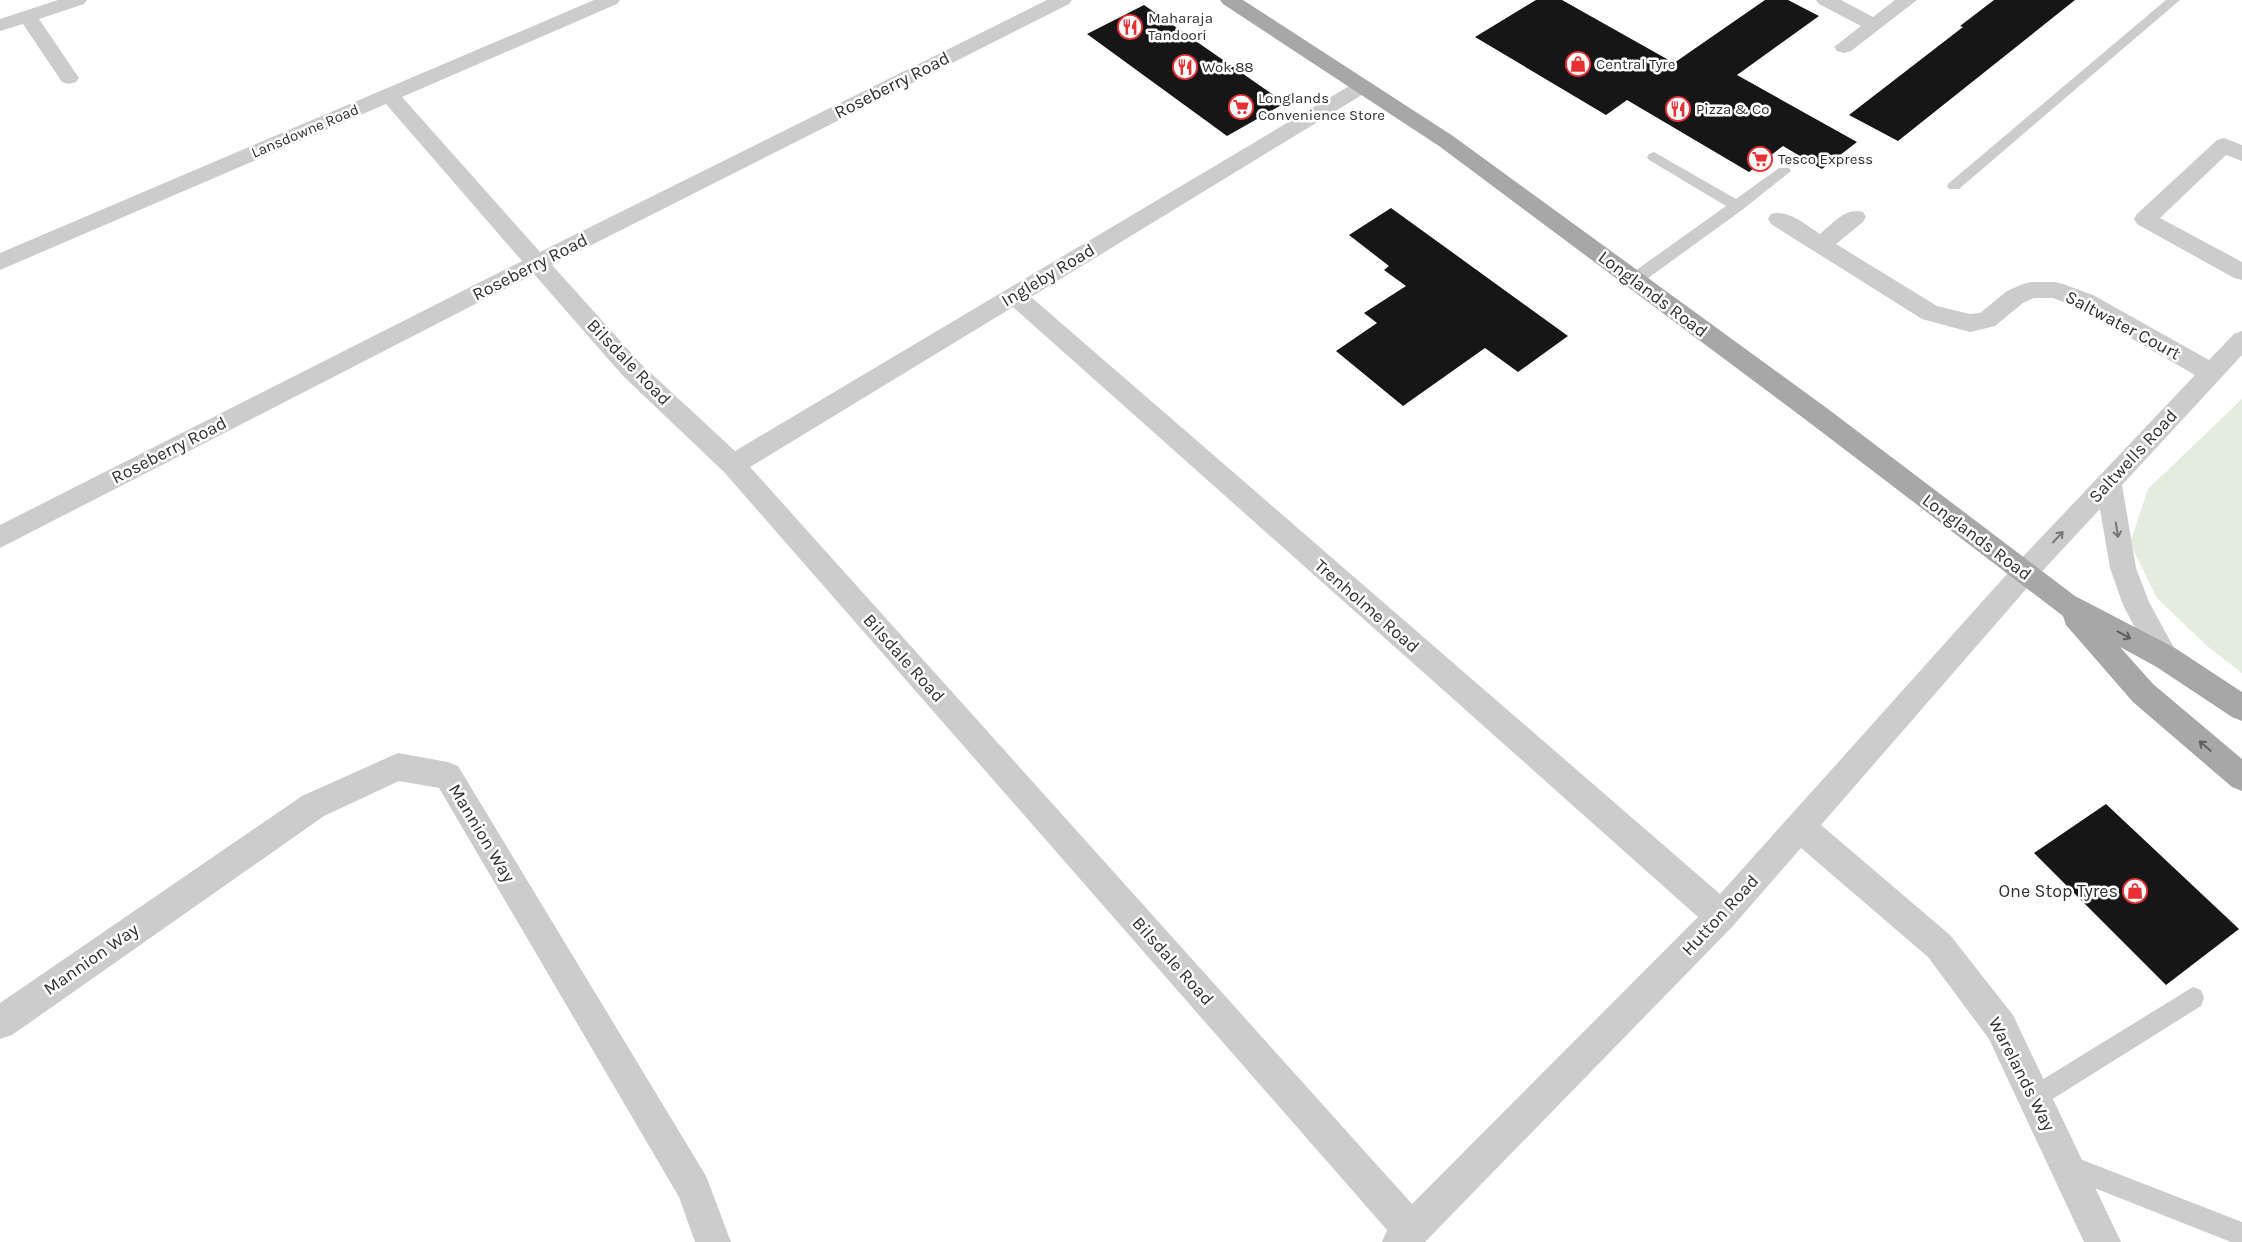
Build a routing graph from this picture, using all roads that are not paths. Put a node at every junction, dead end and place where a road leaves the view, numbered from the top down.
1 (77, 0) edge
2 (610, 0) edge
3 (1062, 0) edge
4 (1230, 0) edge
5 (1826, 0) edge
6 (1908, 0) edge
7 (2174, 0) edge
8 (28, 17) junction
9 (0, 25) edge
10 (1874, 25) junction
11 (1844, 47) dead end
12 (69, 78) dead end
13 (1363, 86) junction
14 (389, 95) junction
15 (2242, 154) edge
16 (1654, 157) dead end
17 (1784, 172) dead end
18 (1954, 186) dead end
19 (1737, 206) junction
20 (1855, 217) dead end
21 (1779, 219) dead end
22 (1821, 245) junction
23 (0, 262) edge
24 (537, 263) junction
25 (2242, 272) edge
26 (1634, 280) junction
27 (1014, 295) junction
28 (2242, 340) edge
29 (2212, 373) junction
30 (733, 465) junction
31 (2109, 482) junction
32 (0, 537) edge
33 (2025, 572) junction
34 (2065, 604) junction
35 (2165, 657) junction
36 (2242, 708) edge
37 (2242, 777) edge
38 (1800, 827) junction
39 (1721, 916) junction
40 (2193, 998) dead end
41 (0, 1023) edge
42 (2035, 1097) junction
43 (2067, 1166) junction
44 (2242, 1234) edge
45 (1405, 1236) edge
46 (713, 1242) edge
47 (2103, 1242) edge

1 - 8 street
2 - 14 street, Lansdowne Road
3 - 24 street, Roseberry Road
4 - 13 main road, Longlands Road
5 - 10 street
6 - 10 street
7 - 18 lane
8 - 9 street
8 - 12 street
10 - 11 street
13 - 26 main road, Longlands Road
13 - 27 street, Ingleby Road
14 - 23 street, Lansdowne Road
14 - 24 street, Bilsdale Road
15 - 25 street
16 - 19 lane
17 - 19 lane
19 - 26 lane
20 - 22 street
21 - 22 street, Saltwater Court
22 - 29 street, Saltwater Court
24 - 30 street, Bilsdale Road
24 - 32 street, Roseberry Road
26 - 33 main road, Longlands Road
27 - 30 street, Ingleby Road
27 - 39 street, Trenholme Road
28 - 29 street, Saltwells Road
29 - 31 street, Saltwells Road
30 - 45 street, Bilsdale Road
33 -> 31 street, Saltwells Road
31 -> 35 street
33 - 34 main road, Longlands Road
33 - 38 street, Hutton Road
34 -> 35 main road, Longlands Road
37 -> 34 main road, Longlands Road
35 - 36 main road, Longlands Road
38 - 39 street, Hutton Road
38 - 42 street, Warelands Way
39 - 45 street, Hutton Road
40 - 42 lane
41 - 46 street, Mannion Way
42 - 43 street, Warelands Way
43 - 44 lane
43 - 47 street, Warelands Way

